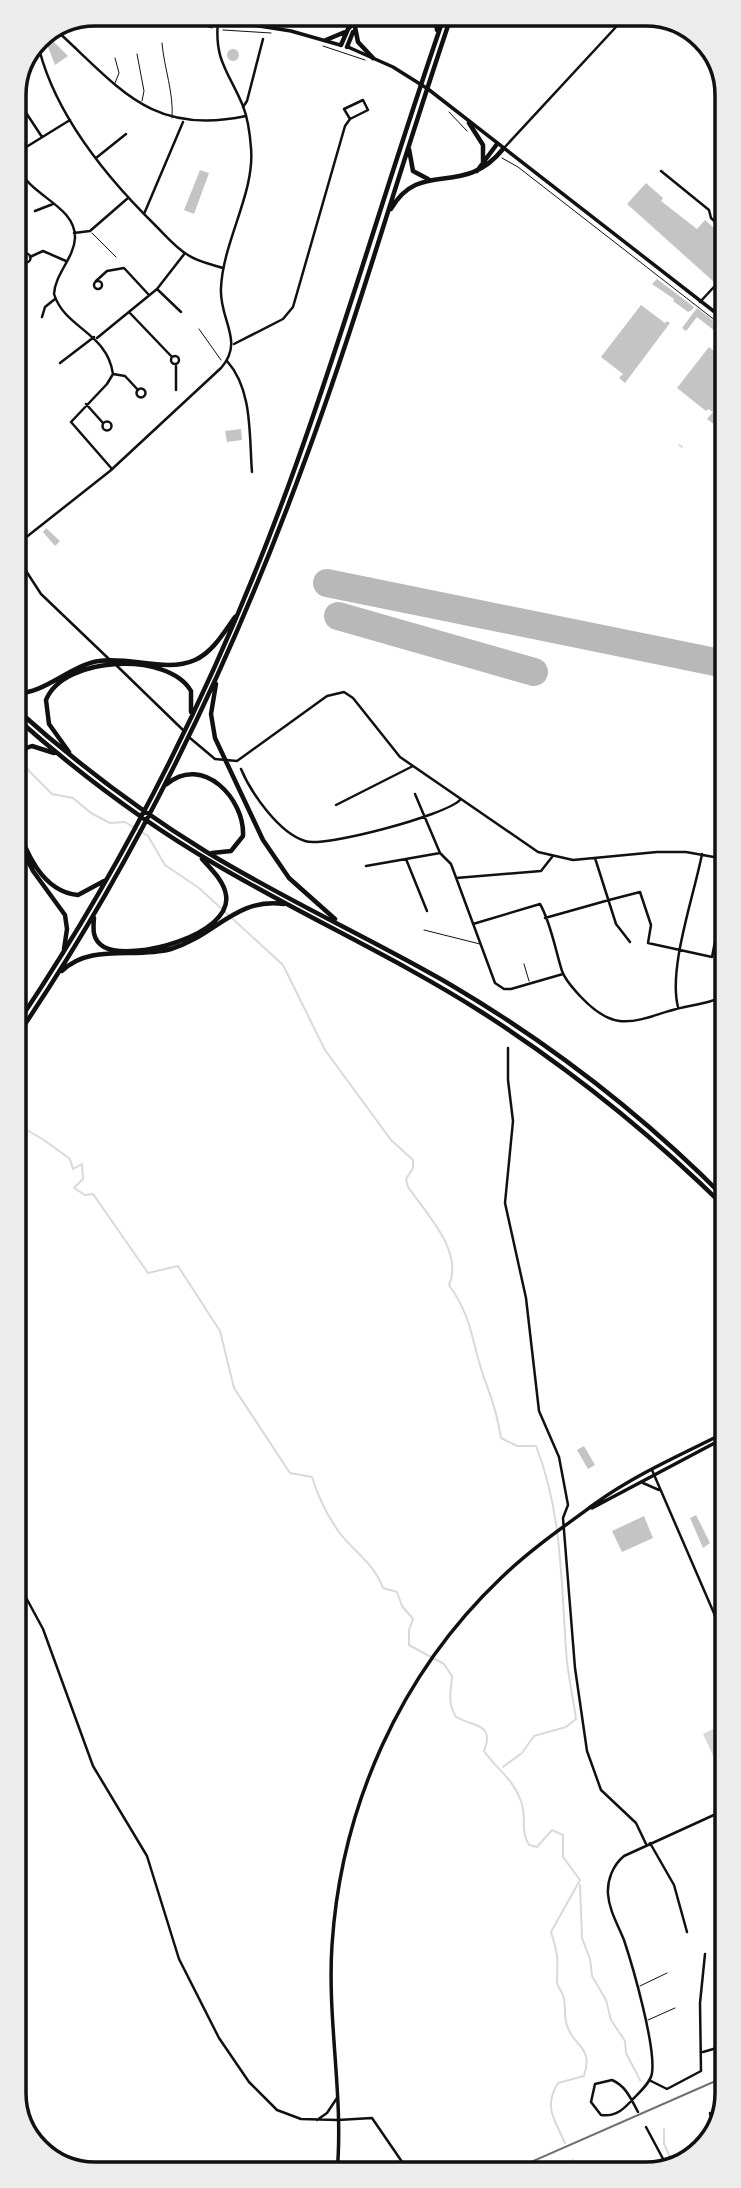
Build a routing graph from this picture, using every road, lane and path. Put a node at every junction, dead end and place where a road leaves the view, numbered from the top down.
1 (218, 26) edge
2 (261, 26) edge
3 (436, 26) edge
4 (440, 26) edge
5 (448, 26) edge
6 (617, 26) edge
7 (351, 28) junction
8 (265, 33) dead end
9 (279, 34) dead end
10 (62, 35) edge
11 (436, 38) junction
12 (262, 39) dead end
13 (326, 40) junction
14 (162, 43) dead end
15 (320, 45) dead end
16 (344, 46) junction
17 (40, 54) edge
18 (136, 54) dead end
19 (115, 58) dead end
20 (373, 58) junction
21 (366, 61) dead end
22 (114, 85) junction
23 (142, 103) junction
24 (243, 107) junction
25 (445, 108) dead end
26 (26, 113) edge
27 (246, 116) junction
28 (172, 118) junction
29 (350, 119) junction
30 (70, 120) junction
31 (183, 121) junction
32 (469, 122) junction
33 (468, 131) dead end
34 (125, 134) dead end
35 (42, 137) junction
36 (409, 143) junction
37 (498, 144) junction
38 (26, 147) edge
39 (503, 149) junction
40 (498, 155) junction
41 (96, 158) junction
42 (483, 163) junction
43 (661, 171) dead end
44 (476, 172) junction
45 (26, 177) edge
46 (429, 180) junction
47 (128, 198) junction
48 (52, 204) junction
49 (35, 211) dead end
50 (144, 214) junction
51 (387, 216) junction
52 (715, 222) edge
53 (90, 231) junction
54 (74, 233) junction
55 (185, 253) junction
56 (30, 257) dead end
57 (116, 257) dead end
58 (66, 261) junction
59 (223, 268) junction
60 (96, 281) dead end
61 (715, 286) edge
62 (157, 289) junction
63 (149, 295) junction
64 (55, 299) junction
65 (700, 302) junction
66 (129, 312) junction
67 (181, 313) dead end
68 (715, 313) edge
69 (41, 317) dead end
70 (715, 320) edge
71 (200, 330) dead end
72 (95, 337) junction
73 (234, 344) junction
74 (226, 362) junction
75 (60, 363) dead end
76 (113, 374) junction
77 (138, 390) dead end
78 (176, 390) dead end
79 (86, 404) junction
80 (103, 423) dead end
81 (112, 469) junction
82 (252, 472) dead end
83 (26, 536) edge
84 (26, 571) edge
85 (239, 611) junction
86 (122, 661) junction
87 (218, 677) junction
88 (26, 692) edge
89 (26, 718) edge
90 (189, 722) junction
91 (26, 727) edge
92 (26, 748) edge
93 (58, 755) junction
94 (76, 761) junction
95 (413, 766) junction
96 (241, 769) dead end
97 (164, 787) junction
98 (415, 794) dead end
99 (154, 799) junction
100 (460, 800) junction
101 (336, 805) dead end
102 (425, 816) junction
103 (26, 844) edge
104 (206, 852) junction
105 (196, 853) junction
106 (440, 853) junction
107 (702, 854) junction
108 (26, 857) edge
109 (552, 857) junction
110 (715, 857) edge
111 (595, 858) junction
112 (406, 859) junction
113 (366, 866) dead end
114 (107, 878) junction
115 (456, 878) junction
116 (609, 900) junction
117 (289, 905) junction
118 (427, 911) dead end
119 (94, 914) junction
120 (545, 918) junction
121 (473, 924) junction
122 (346, 927) junction
123 (424, 930) dead end
124 (630, 942) dead end
125 (715, 942) edge
126 (480, 944) junction
127 (681, 951) junction
128 (64, 955) junction
129 (523, 964) dead end
130 (56, 974) junction
131 (563, 974) junction
132 (530, 983) junction
133 (715, 1001) edge
134 (678, 1007) junction
135 (26, 1011) edge
136 (26, 1023) edge
137 (508, 1048) dead end
138 (715, 1189) edge
139 (715, 1198) edge
140 (715, 1440) edge
141 (653, 1471) junction
142 (634, 1483) junction
143 (661, 1493) junction
144 (584, 1513) junction
145 (26, 1598) edge
146 (715, 1616) edge
147 (715, 1814) edge
148 (648, 1844) junction
149 (687, 1932) dead end
150 (705, 1954) dead end
151 (667, 1973) dead end
152 (638, 1986) junction
153 (675, 2008) dead end
154 (645, 2021) junction
155 (715, 2048) edge
156 (703, 2052) junction
157 (649, 2080) junction
158 (337, 2098) junction
159 (638, 2112) dead end
160 (710, 2113) dead end
161 (711, 2116) edge
162 (317, 2120) junction
163 (338, 2120) junction
164 (646, 2127) dead end
165 (663, 2159) edge
166 (337, 2162) edge
167 (402, 2162) edge

1 - 24 street
2 - 13 main road
3 - 11 highway
4 - 11 highway
5 - 36 highway
6 - 39 street
7 - 13 highway
7 - 16 highway
7 - 20 highway
8 - 9 path
10 - 22 street
11 - 85 highway
12 - 24 street
13 - 16 main road
14 - 28 lane
15 - 21 path
16 - 20 main road
17 - 30 street
18 - 23 lane
19 - 22 lane
20 - 32 main road
22 - 23 street
23 - 28 street
24 - 27 street
25 - 33 path
26 - 35 street
27 - 31 street
27 - 59 street
28 - 31 street
29 - 29 street
29 - 73 street
30 - 35 street
30 - 41 street
31 - 50 street
32 - 37 main road
32 - 42 highway
34 - 41 street
35 - 38 street
36 - 46 highway
36 - 51 highway
37 - 39 main road
37 - 42 highway
39 - 40 highway
39 - 65 main road
40 - 44 highway
40 - 70 path
41 - 47 street
42 - 44 highway
43 - 52 street
44 - 46 highway
45 - 48 street
46 - 51 highway
47 - 50 street
47 - 53 street
48 - 49 street
48 - 54 street
50 - 55 street
51 - 87 highway
53 - 54 street
53 - 57 lane
54 - 58 street
55 - 59 street
55 - 62 street
56 - 58 street
58 - 64 street
59 - 73 street
60 - 63 street
61 - 65 street
62 - 63 street
62 - 67 street
63 - 66 street
64 - 69 street
64 - 72 street
65 - 68 main road
66 - 72 street
66 - 78 street
71 - 74 path
72 - 75 street
72 - 76 street
73 - 74 street
74 - 81 street
74 - 82 street
76 - 77 street
76 - 79 street
79 - 80 street
79 - 81 street
81 - 83 street
84 - 95 street
85 - 86 highway
85 - 90 highway
86 - 88 highway
86 - 90 highway
86 - 94 highway
87 - 97 highway
87 - 122 highway
89 - 94 highway
90 - 99 highway
91 - 93 highway
92 - 93 highway
93 - 105 highway
94 - 104 highway
95 - 100 street
95 - 101 street
96 - 102 street
97 - 99 highway
97 - 104 highway
98 - 102 street
99 - 114 highway
99 - 119 highway
100 - 102 street
100 - 109 street
102 - 106 street
103 - 114 highway
104 - 122 highway
105 - 117 highway
105 - 119 highway
106 - 112 street
106 - 115 street
107 - 110 street
107 - 111 street
107 - 127 street
108 - 128 highway
109 - 111 street
109 - 115 street
111 - 116 street
112 - 113 street
112 - 118 street
114 - 128 highway
115 - 121 street
116 - 120 street
116 - 124 street
116 - 127 street
117 - 130 highway
117 - 139 highway
119 - 128 highway
120 - 121 street
120 - 131 street
121 - 126 street
122 - 138 highway
123 - 126 lane
125 - 127 street
126 - 132 street
127 - 134 street
128 - 130 highway
129 - 132 lane
130 - 135 highway
130 - 136 highway
131 - 132 street
131 - 134 street
133 - 134 street
137 - 148 street
140 - 141 main road
141 - 142 main road
141 - 143 street
141 - 144 main road
142 - 143 street
142 - 144 main road
143 - 146 street
144 - 158 main road
145 - 162 street
147 - 148 street
148 - 149 street
148 - 152 street
150 - 156 street
151 - 152 lane
152 - 154 street
153 - 154 lane
154 - 157 street
155 - 156 street
156 - 157 street
157 - 159 street
158 - 162 street
158 - 163 main road
160 - 161 street
162 - 163 street
163 - 166 main road
163 - 167 street
164 - 165 street

